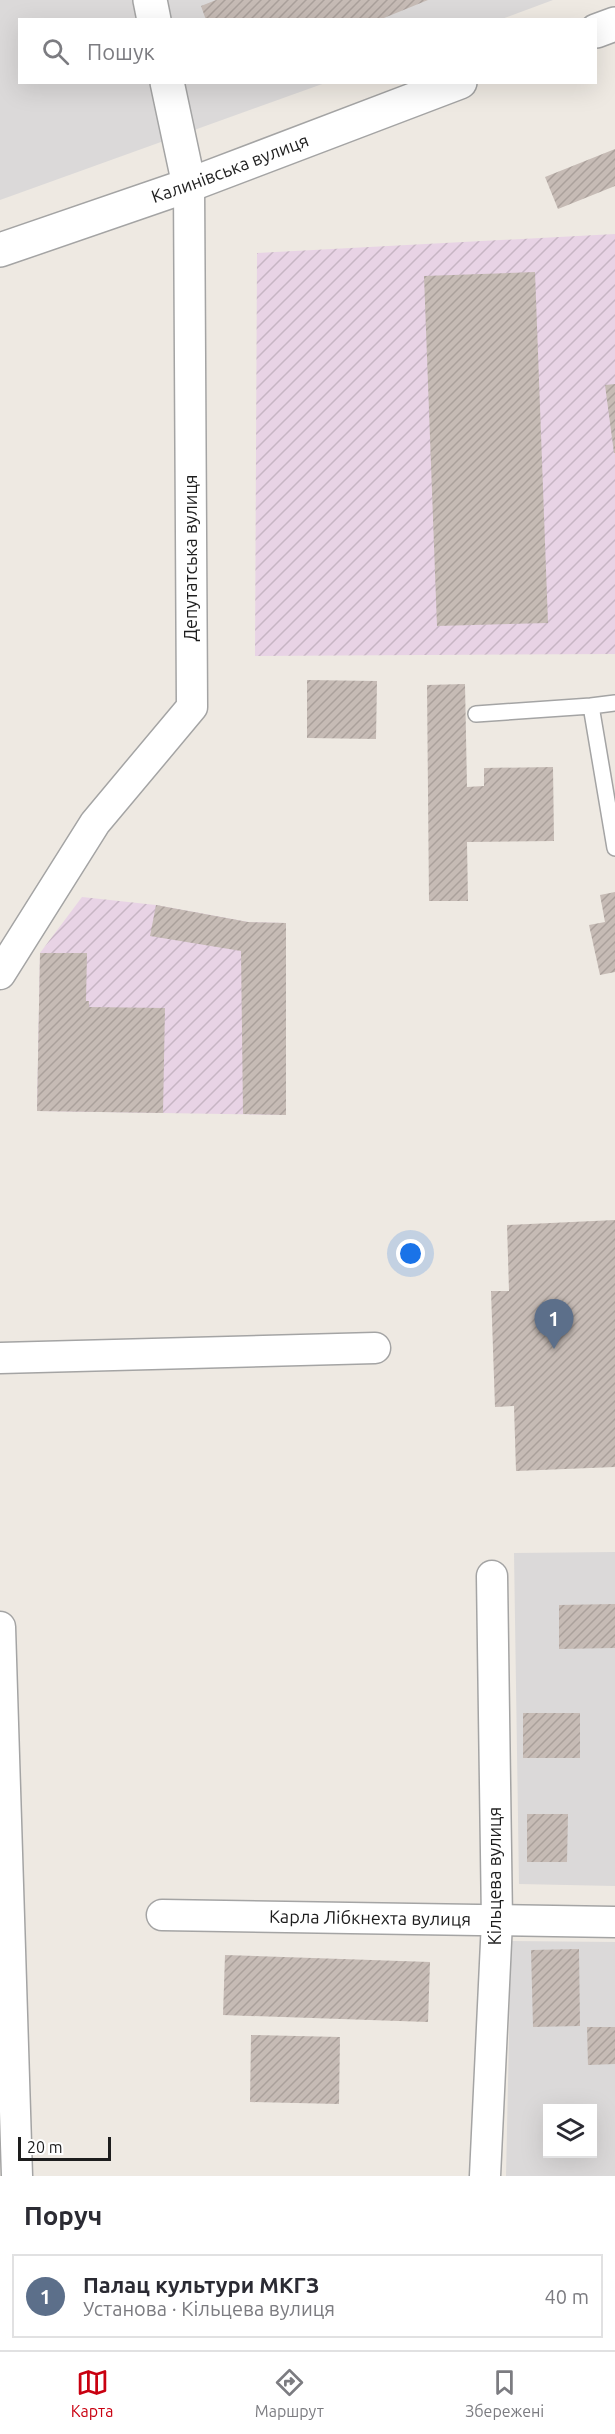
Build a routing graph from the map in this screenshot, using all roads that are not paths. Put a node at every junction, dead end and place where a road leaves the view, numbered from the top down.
1 (150, 0) edge
2 (154, 18) edge
3 (615, 24) edge
4 (597, 31) edge
5 (167, 84) edge
6 (455, 84) edge
7 (189, 185) junction
8 (0, 250) edge
9 (615, 703) edge
10 (591, 706) junction
11 (476, 714) dead end
12 (615, 848) edge
13 (0, 974) edge
14 (375, 1348) dead end
15 (0, 1358) edge
16 (492, 1576) dead end
17 (0, 1626) edge
18 (162, 1915) dead end
19 (497, 1921) junction
20 (615, 1922) edge
21 (17, 2176) edge
22 (485, 2176) edge

1 - 2 street
3 - 4 street
5 - 7 street, Депутатська вулиця
6 - 7 street, Калинівська вулиця
7 - 8 street, Калинівська вулиця
7 - 13 street, Депутатська вулиця
9 - 10 lane
10 - 11 lane
10 - 12 lane
14 - 15 street
16 - 19 street, Кільцева вулиця
17 - 21 street
18 - 19 street, Карла Лібкнехта вулиця
19 - 20 street, Карла Лібкнехта вулиця
19 - 22 street, Кільцева вулиця

